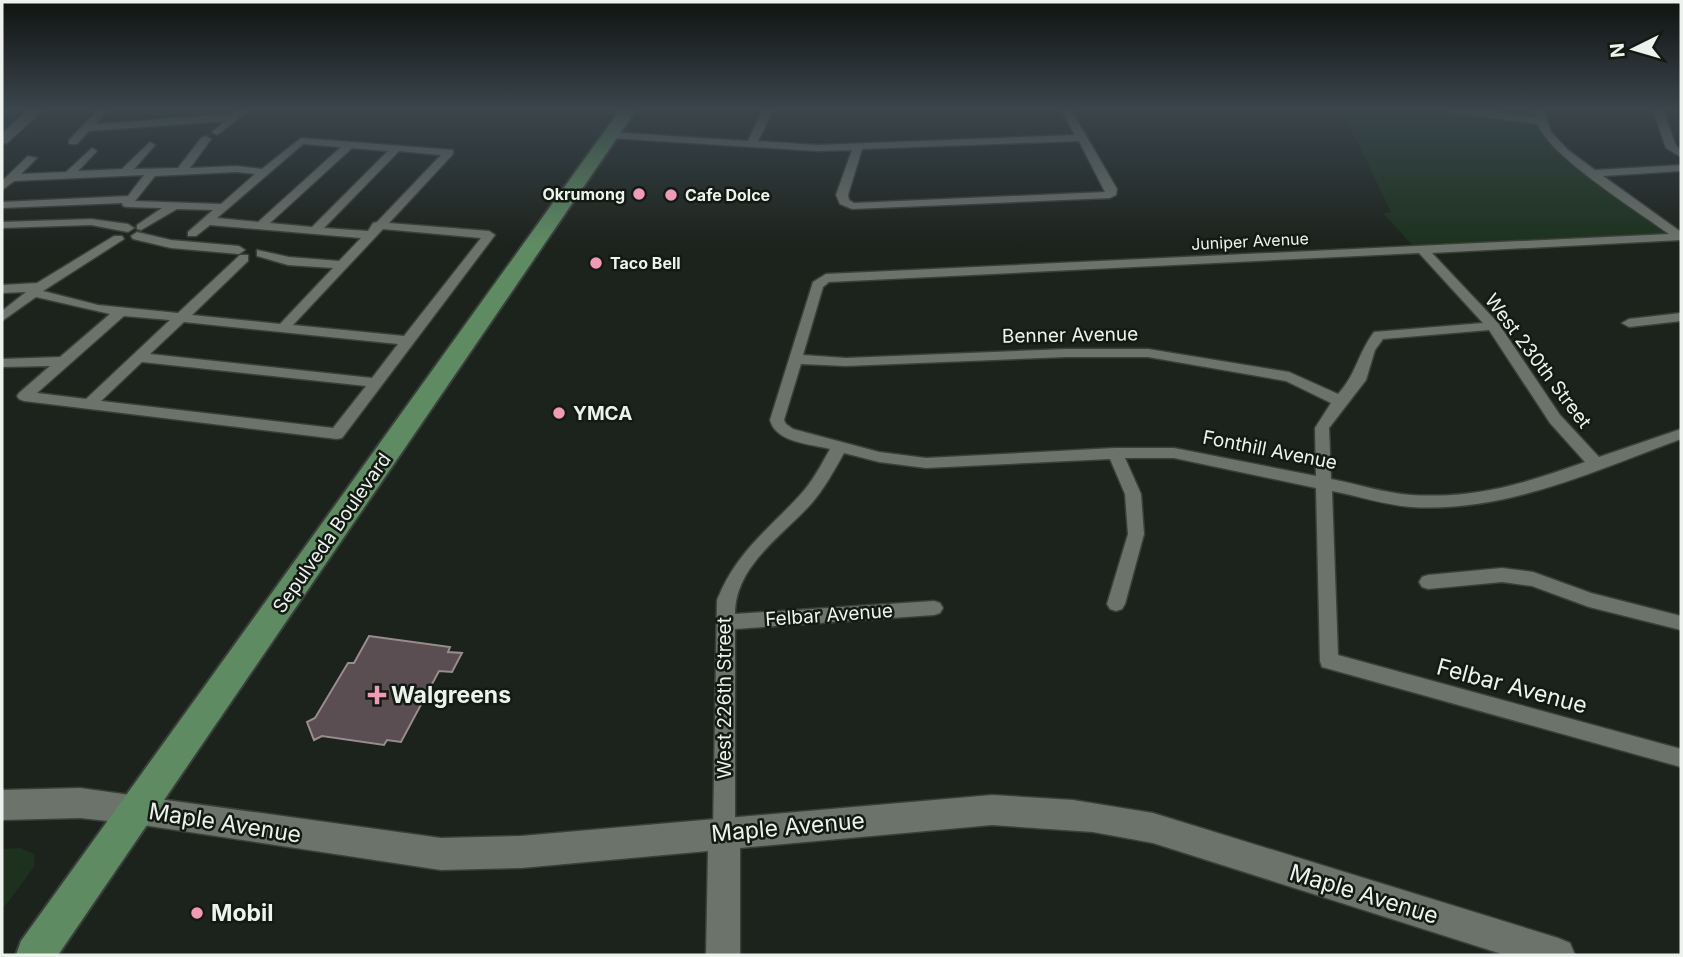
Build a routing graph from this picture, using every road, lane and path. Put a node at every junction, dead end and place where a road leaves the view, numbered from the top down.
1 (88, 155) edge
2 (141, 155) edge
3 (194, 155) edge
4 (284, 155) edge
5 (340, 155) edge
6 (390, 155) edge
7 (446, 155) edge
8 (596, 155) edge
9 (855, 155) edge
10 (1091, 155) edge
11 (1569, 155) edge
12 (32, 158) dead end
13 (1681, 168) edge
14 (125, 172) junction
15 (181, 172) junction
16 (264, 172) junction
17 (151, 173) junction
18 (1591, 173) junction
19 (69, 175) junction
20 (11, 178) junction
21 (2, 187) edge
22 (130, 199) junction
23 (177, 204) junction
24 (2, 205) edge
25 (223, 207) junction
26 (206, 222) junction
27 (2, 225) edge
28 (266, 230) junction
29 (373, 230) junction
30 (314, 231) junction
31 (2, 232) edge
32 (129, 232) junction
33 (192, 234) dead end
34 (1681, 237) edge
35 (1422, 249) junction
36 (242, 254) junction
37 (341, 265) junction
38 (2, 289) edge
39 (37, 290) junction
40 (121, 311) junction
41 (2, 317) edge
42 (181, 317) junction
43 (1681, 317) edge
44 (1629, 323) dead end
45 (1493, 326) junction
46 (283, 328) junction
47 (408, 341) junction
48 (139, 357) junction
49 (795, 359) junction
50 (62, 361) junction
51 (2, 363) edge
52 (376, 383) junction
53 (1340, 401) junction
54 (89, 404) junction
55 (1681, 434) edge
56 (840, 446) junction
57 (1115, 453) junction
58 (1596, 464) junction
59 (1323, 481) junction
60 (1428, 582) dead end
61 (1116, 604) dead end
62 (934, 608) dead end
63 (724, 622) junction
64 (1681, 623) edge
65 (1681, 758) edge
66 (2, 805) edge
67 (136, 809) junction
68 (724, 832) junction
69 (34, 955) edge
70 (723, 955) edge
71 (1558, 955) edge

1 - 19 street
2 - 14 street
3 - 15 street
4 - 16 street
5 - 28 street
6 - 30 street
7 - 29 street
8 - 67 main road, Sepulveda Boulevard
9 - 10 street
11 - 18 street
12 - 20 street
13 - 18 street
14 - 17 street
14 - 19 street
15 - 16 street
15 - 17 street
16 - 25 street
17 - 22 street
18 - 34 street
19 - 20 street
20 - 21 street
22 - 23 street
22 - 24 street
23 - 25 street
23 - 32 street
25 - 26 street
26 - 28 street
26 - 33 street
27 - 32 street
28 - 30 street
29 - 30 street
29 - 37 street
29 - 47 street
31 - 32 street
32 - 36 street
32 - 39 street
34 - 35 street, Juniper Avenue
35 - 45 street, West 230th Street
35 - 49 street, Juniper Avenue
36 - 37 street
36 - 42 street
37 - 46 street
38 - 39 street
39 - 40 street
39 - 41 street
40 - 42 street
40 - 50 street
42 - 46 street
42 - 48 street
43 - 44 street
45 - 53 street
45 - 58 street, West 230th Street
46 - 47 street
47 - 52 street
48 - 52 street
48 - 54 street
49 - 53 street, Benner Avenue
49 - 56 street
50 - 51 street
50 - 54 street
52 - 54 street
53 - 59 street
55 - 58 street, Fonthill Avenue
56 - 57 street, Fonthill Avenue
56 - 63 street, West 226th Street
57 - 59 street, Fonthill Avenue
57 - 61 street
58 - 59 street, Fonthill Avenue
59 - 65 street, Felbar Avenue
60 - 64 street
62 - 63 street, Felbar Avenue
63 - 68 street, West 226th Street
66 - 67 street, Maple Avenue
67 - 68 street, Maple Avenue
67 - 69 main road, Sepulveda Boulevard
68 - 70 street
68 - 71 street, Maple Avenue

